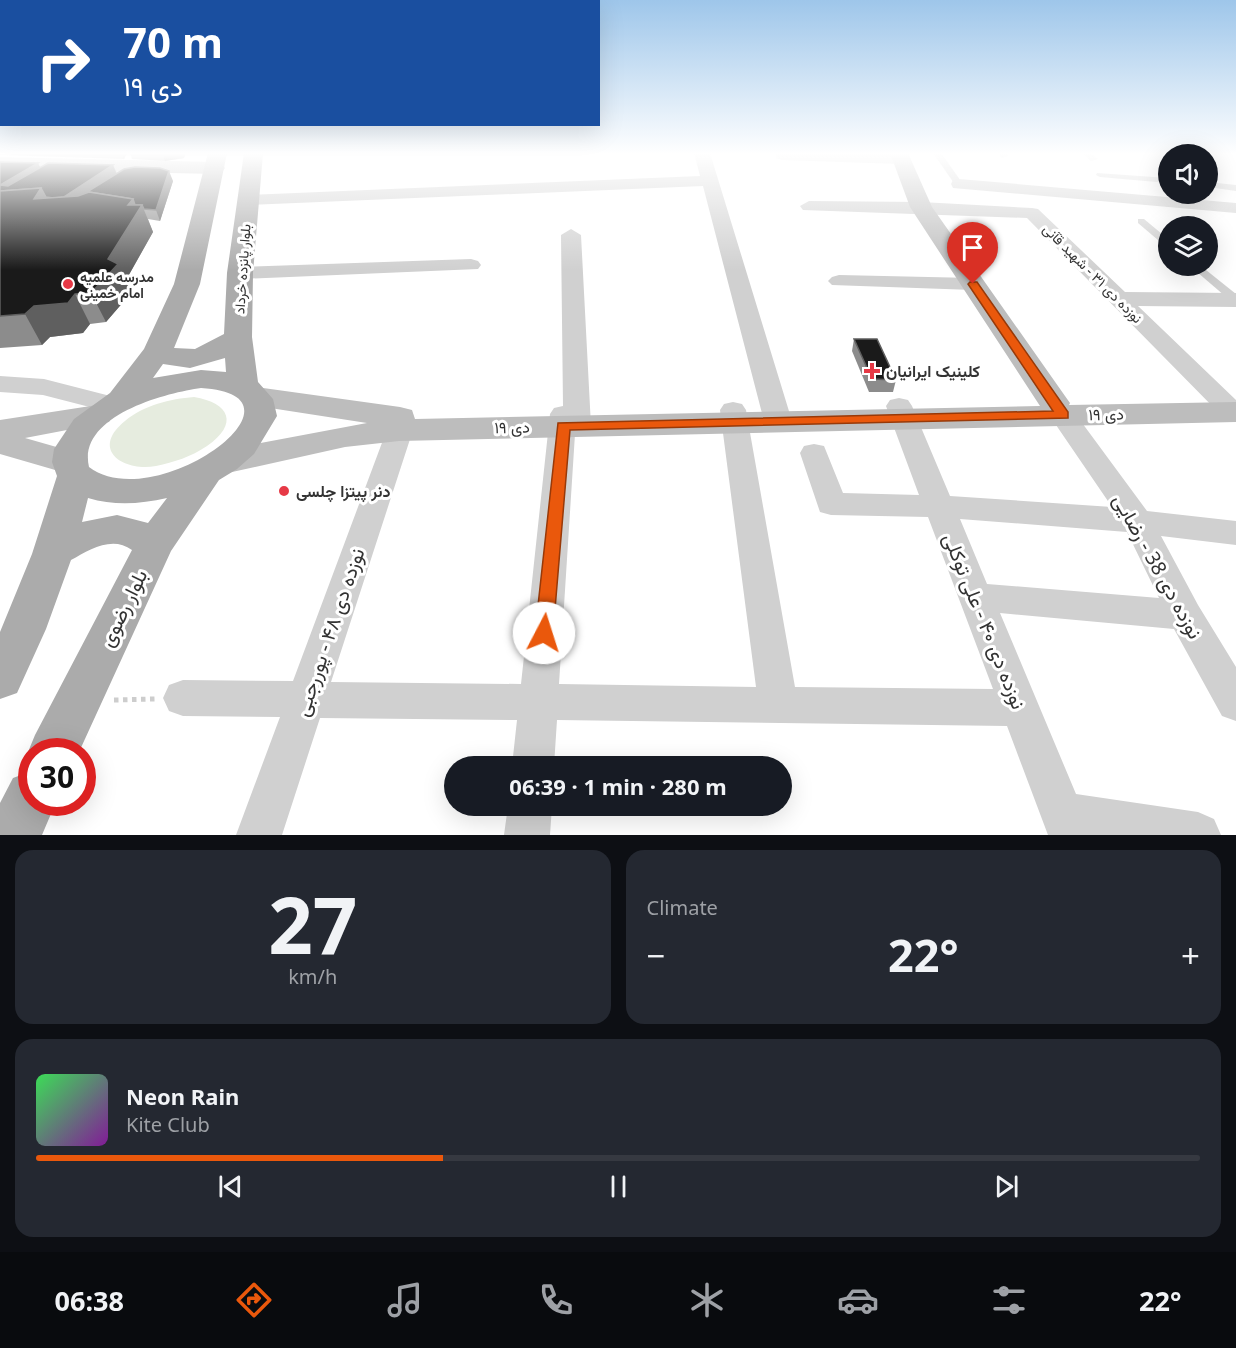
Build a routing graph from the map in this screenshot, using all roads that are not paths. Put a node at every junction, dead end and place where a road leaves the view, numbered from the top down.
1 (209, 192) edge
2 (249, 192) edge
3 (443, 192) edge
4 (713, 192) edge
5 (915, 192) edge
6 (1051, 192) edge
7 (248, 200) junction
8 (809, 206) dead end
9 (921, 207) junction
10 (1236, 208) edge
11 (1142, 221) dead end
12 (571, 234) dead end
13 (1158, 235) edge
14 (471, 265) dead end
15 (240, 273) junction
16 (1207, 276) edge
17 (839, 281) dead end
18 (973, 284) junction
19 (1119, 299) junction
20 (1236, 300) edge
21 (238, 337) junction
22 (158, 351) junction
23 (0, 384) edge
24 (250, 391) junction
25 (111, 406) junction
26 (1232, 406) edge
27 (1058, 409) junction
28 (902, 412) junction
29 (777, 415) junction
30 (733, 416) junction
31 (570, 420) junction
32 (399, 430) junction
33 (0, 431) edge
34 (0, 442) edge
35 (814, 453) dead end
36 (215, 467) junction
37 (72, 469) junction
38 (939, 505) junction
39 (1137, 520) junction
40 (1236, 533) edge
41 (154, 545) junction
42 (56, 549) junction
43 (976, 597) junction
44 (1185, 615) junction
45 (5, 658) edge
46 (183, 698) road end
47 (306, 699) junction
48 (538, 702) junction
49 (1236, 703) edge
50 (778, 705) junction
51 (1020, 708) junction
52 (60, 738) edge
53 (534, 756) edge
54 (22, 816) edge
55 (529, 816) edge
56 (1067, 824) edge
57 (13, 835) edge
58 (259, 835) edge
59 (527, 835) edge
60 (1198, 835) edge

1 - 22 main road
2 - 7 main road, بلوار پانزده خرداد
3 - 7 street
4 - 29 street
5 - 9 main road
6 - 10 street
7 - 15 main road, بلوار پانزده خرداد
8 - 9 street, نوزده دی ۳۱ - شهید قآنی
9 - 18 main road
9 - 19 street, نوزده دی ۳۱ - شهید قآنی
11 - 13 lane
12 - 31 street
14 - 15 street
15 - 21 main road, بلوار پانزده خرداد
16 - 20 lane
17 - 18 street
18 - 27 main road
19 - 20 street
19 - 26 street, نوزده دی ۳۱ - شهید قآنی
21 - 22 main road
21 - 24 main road, بلوار پانزده خرداد
22 - 25 main road
23 - 25 street
24 - 25 main road
24 - 31 main road, ۱۹ دی
24 - 36 main road, بلوار پانزده خرداد
25 - 33 main road
25 - 37 main road
26 - 27 main road, ۱۹ دی
27 - 28 main road, ۱۹ دی
27 - 39 street, نوزده دی 38 - رضایی
28 - 29 main road, ۱۹ دی
28 - 38 street, نوزده دی ۴۰ - علی توکلی
29 - 30 main road, ۱۹ دی
30 - 31 main road, ۱۹ دی
30 - 50 street
31 - 32 main road, ۱۹ دی
31 - 48 street
32 - 36 main road, ۱۹ دی
32 - 47 street, نوزده دی ۴۸ - پوررجبی
34 - 37 main road
35 - 38 street
36 - 37 main road
36 - 41 main road, بلوار رضوی
37 - 42 main road
38 - 39 street
38 - 43 street, نوزده دی ۴۰ - علی توکلی
39 - 40 street
39 - 44 street, نوزده دی 38 - رضایی
41 - 42 main road
41 - 52 main road, بلوار رضوی
42 - 45 main road
43 - 44 street
43 - 51 street, نوزده دی ۴۰ - علی توکلی
44 - 49 street, نوزده دی 38 - رضایی
46 - 47 street
47 - 48 street
47 - 58 street, نوزده دی ۴۸ - پوررجبی
48 - 50 street
48 - 53 street
50 - 51 street
51 - 56 street, نوزده دی ۴۰ - علی توکلی
54 - 57 main road
55 - 59 street
56 - 60 street

